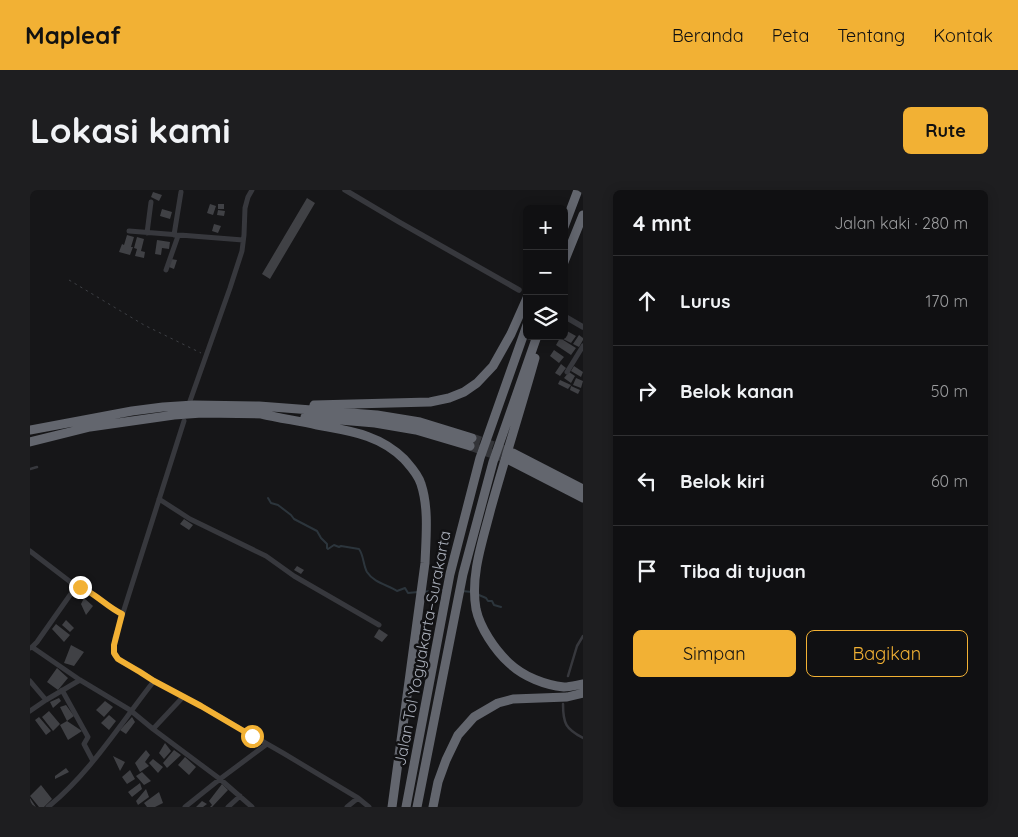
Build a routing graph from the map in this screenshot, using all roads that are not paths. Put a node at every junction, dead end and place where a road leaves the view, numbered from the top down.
1 (252, 190) edge
2 (345, 190) edge
3 (578, 190) edge
4 (181, 192) dead end
5 (151, 202) dead end
6 (568, 209) edge
7 (583, 215) edge
8 (568, 216) edge
9 (129, 231) dead end
10 (147, 233) junction
11 (176, 235) junction
12 (243, 240) junction
13 (568, 252) edge
14 (166, 270) dead end
15 (518, 290) dead end
16 (523, 308) edge
17 (568, 318) edge
18 (583, 327) edge
19 (523, 336) edge
20 (536, 340) edge
21 (541, 340) edge
22 (583, 346) edge
23 (567, 372) dead end
24 (190, 401) dead end
25 (260, 410) junction
26 (184, 421) dead end
27 (30, 430) edge
28 (30, 442) edge
29 (471, 442) tunnel mouth
30 (37, 467) dead end
31 (30, 470) edge
32 (583, 489) edge
33 (583, 498) edge
34 (159, 499) junction
35 (30, 551) edge
36 (77, 587) junction
37 (122, 614) junction
38 (379, 625) dead end
39 (583, 636) edge
40 (31, 647) edge
41 (568, 676) dead end
42 (80, 680) junction
43 (30, 681) edge
44 (154, 681) junction
45 (583, 684) edge
46 (62, 690) junction
47 (583, 692) edge
48 (183, 697) junction
49 (46, 700) junction
50 (563, 704) dead end
51 (130, 710) junction
52 (30, 711) edge
53 (153, 729) junction
54 (583, 738) edge
55 (267, 744) junction
56 (93, 761) junction
57 (220, 779) junction
58 (240, 796) junction
59 (358, 798) junction
60 (48, 807) edge
61 (185, 807) edge
62 (228, 807) edge
63 (252, 807) edge
64 (347, 807) edge
65 (369, 807) edge
66 (392, 807) edge
67 (406, 807) edge
68 (417, 807) edge
69 (432, 807) edge

1 - 12 street
2 - 15 street
3 - 6 highway
3 - 8 highway
4 - 11 street
5 - 10 street
7 - 13 highway
9 - 10 street
10 - 11 street
11 - 12 street
11 - 14 street
12 - 24 street
16 - 25 highway
17 - 18 street
19 - 67 highway, Jalan Tol Yogyakarta–Surakarta
20 - 68 highway, Jalan Tol Yogyakarta–Surakarta
21 - 45 highway
22 - 23 street
25 - 27 highway
25 - 28 highway
25 - 29 highway
25 - 66 highway
26 - 34 street
30 - 31 lane
32 - 33 highway
34 - 37 street
34 - 38 street
35 - 36 street
36 - 37 street
36 - 40 street
37 - 44 street
39 - 41 lane
40 - 42 street
42 - 46 street
42 - 51 street
43 - 49 street
44 - 48 street
44 - 51 street
46 - 49 street
46 - 56 street
47 - 69 highway
48 - 53 street
48 - 55 street
49 - 52 street
50 - 54 lane
51 - 53 street
51 - 56 street
53 - 57 street
55 - 57 street
55 - 59 street
56 - 60 street
57 - 58 street
57 - 61 street
58 - 62 street
58 - 63 street
59 - 64 street
59 - 65 street

